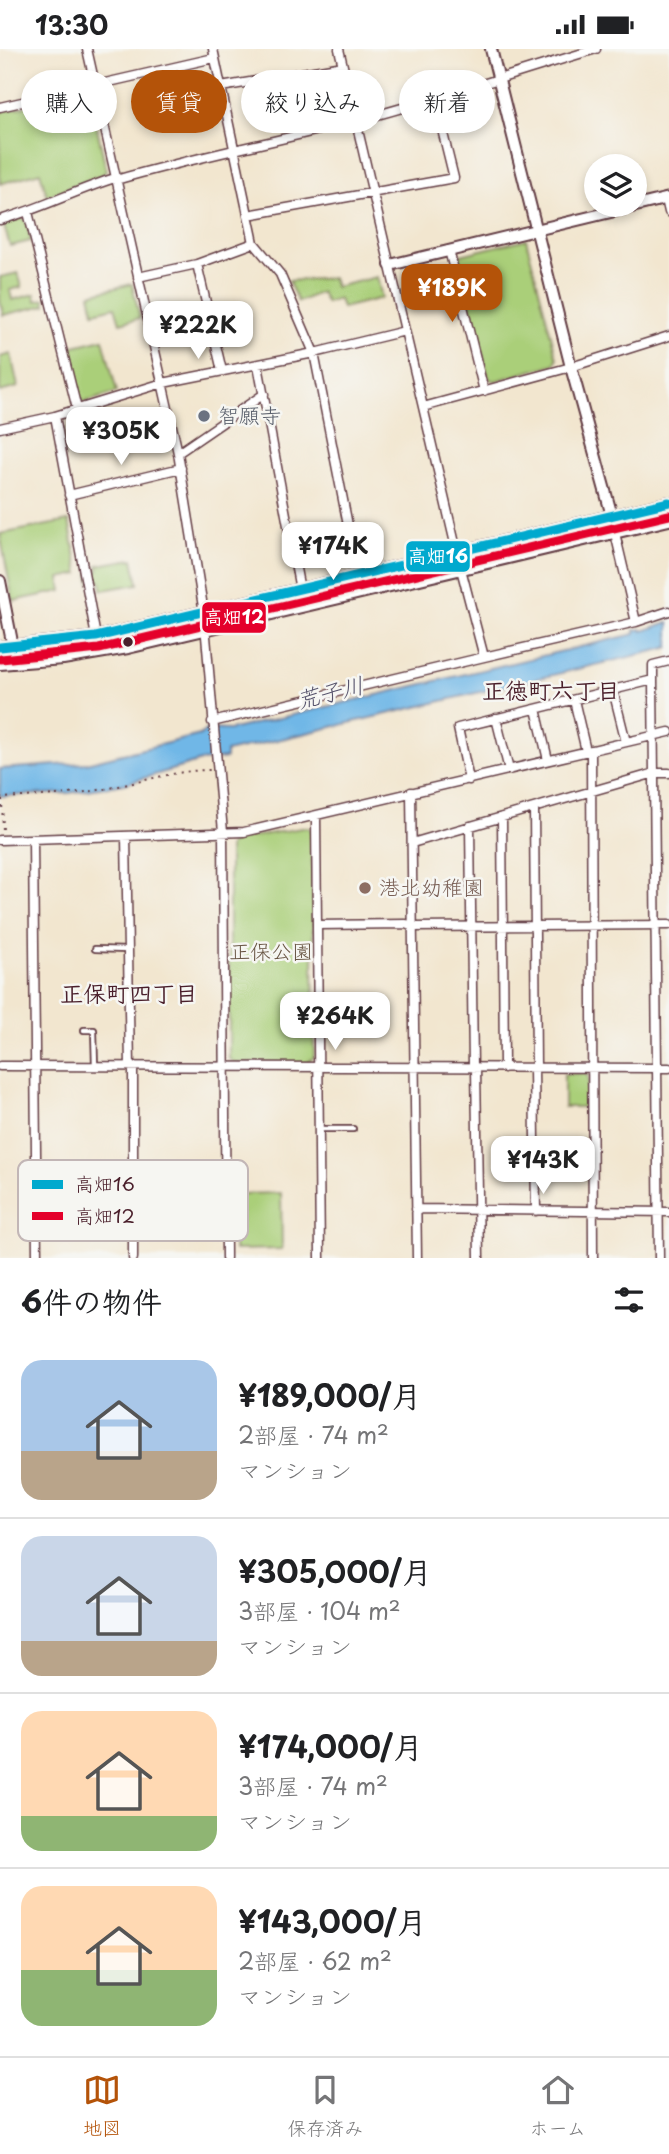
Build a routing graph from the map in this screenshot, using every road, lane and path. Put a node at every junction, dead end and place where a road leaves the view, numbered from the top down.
1 (87, 49) edge
2 (339, 49) edge
3 (491, 49) edge
4 (596, 49) edge
5 (213, 54) edge
6 (343, 67) junction
7 (92, 70) edge
8 (344, 70) edge
9 (499, 78) junction
10 (495, 79) edge
11 (117, 80) edge
12 (227, 86) edge
13 (21, 102) edge
14 (0, 107) edge
15 (227, 114) edge
16 (106, 133) edge
17 (304, 133) edge
18 (359, 133) edge
19 (443, 133) edge
20 (235, 149) junction
21 (116, 179) junction
22 (373, 193) junction
23 (667, 199) edge
24 (28, 212) junction
25 (669, 212) edge
26 (248, 215) junction
27 (0, 220) edge
28 (537, 229) junction
29 (254, 243) junction
30 (449, 250) junction
31 (197, 264) junction
32 (390, 265) junction
33 (138, 277) junction
34 (405, 331) junction
35 (669, 337) edge
36 (314, 353) junction
37 (258, 365) junction
38 (572, 367) junction
39 (222, 371) junction
40 (163, 383) junction
41 (484, 391) junction
42 (264, 394) junction
43 (423, 407) junction
44 (77, 409) junction
45 (55, 416) junction
46 (0, 428) edge
47 (178, 453) junction
48 (181, 468) junction
49 (69, 495) junction
50 (669, 502) edge
51 (612, 516) junction
52 (669, 520) edge
53 (615, 533) junction
54 (457, 552) junction
55 (461, 569) junction
56 (358, 576) junction
57 (0, 581) edge
58 (300, 590) junction
59 (669, 611) edge
60 (204, 613) junction
61 (636, 622) junction
62 (205, 629) junction
63 (96, 637) junction
64 (13, 646) junction
65 (0, 647) edge
66 (484, 657) junction
67 (669, 661) edge
68 (0, 664) edge
69 (653, 680) junction
70 (613, 690) junction
71 (574, 700) junction
72 (536, 709) junction
73 (496, 718) junction
74 (212, 726) junction
75 (669, 732) edge
76 (654, 735) junction
77 (626, 742) junction
78 (589, 751) junction
79 (548, 760) junction
80 (217, 769) junction
81 (509, 770) junction
82 (655, 773) junction
83 (669, 773) edge
84 (469, 780) junction
85 (411, 792) junction
86 (591, 792) junction
87 (1, 798) edge
88 (534, 808) junction
89 (316, 816) junction
90 (502, 817) junction
91 (470, 826) junction
92 (223, 832) junction
93 (126, 836) junction
94 (33, 839) junction
95 (1, 840) edge
96 (412, 843) junction
97 (317, 925) junction
98 (656, 925) junction
99 (669, 925) edge
100 (535, 926) junction
101 (592, 926) junction
102 (413, 927) junction
103 (472, 927) junction
104 (503, 927) junction
105 (95, 949) dead end
106 (128, 950) junction
107 (84, 1030) dead end
108 (0, 1066) edge
109 (35, 1066) junction
110 (95, 1066) junction
111 (131, 1067) junction
112 (318, 1067) junction
113 (414, 1067) junction
114 (475, 1067) junction
115 (224, 1068) junction
116 (504, 1068) junction
117 (535, 1068) junction
118 (592, 1068) junction
119 (657, 1068) junction
120 (669, 1068) edge
121 (319, 1129) junction
122 (353, 1129) dead end
123 (36, 1160) edge
124 (132, 1160) edge
125 (225, 1160) edge
126 (416, 1209) junction
127 (479, 1210) junction
128 (536, 1211) junction
129 (593, 1211) junction
130 (658, 1212) junction
131 (669, 1212) edge
132 (320, 1258) edge
133 (417, 1258) edge
134 (479, 1258) edge
135 (593, 1258) edge
136 (659, 1258) edge

1 - 7 street
2 - 6 street
3 - 9 street
4 - 9 street
5 - 11 street
6 - 8 street
6 - 12 street
9 - 10 street
9 - 28 street
13 - 14 street
15 - 20 street
16 - 21 street
17 - 20 street
18 - 22 street
19 - 22 street
20 - 21 street
20 - 26 street
21 - 24 street
21 - 33 street
22 - 26 street
22 - 32 street
23 - 25 street
23 - 28 street
24 - 27 street
24 - 44 street
26 - 29 street
28 - 30 street
28 - 38 street
29 - 31 street
29 - 36 street
30 - 32 street
30 - 41 street
31 - 33 street
31 - 39 street
32 - 34 street
33 - 40 street
34 - 36 street
34 - 43 street
35 - 38 street
36 - 37 street
36 - 56 street
37 - 39 street
37 - 42 street
38 - 41 street
38 - 51 street
39 - 40 street
40 - 44 street
40 - 47 street
41 - 43 street
42 - 47 street
42 - 58 street
43 - 54 street
44 - 45 street
45 - 46 street
45 - 49 street
47 - 48 street
48 - 49 street
48 - 60 street
49 - 63 street
50 - 51 street
51 - 54 street
52 - 53 street
53 - 55 street
53 - 61 street
54 - 56 street
55 - 62 street
55 - 66 street
56 - 58 street
57 - 64 street
58 - 60 street
59 - 61 street
60 - 62 street
60 - 63 street
61 - 66 street
62 - 68 street
62 - 74 street
63 - 64 street
64 - 65 street
66 - 74 street
67 - 69 street
69 - 70 street
69 - 76 street
70 - 71 street
70 - 77 street
71 - 72 street
71 - 78 street
72 - 73 street
72 - 79 street
73 - 81 street
73 - 84 street
74 - 80 street
75 - 76 street
76 - 77 street
76 - 82 street
77 - 78 street
78 - 79 street
78 - 86 street
79 - 81 street
80 - 87 path
80 - 92 street
81 - 84 street
82 - 83 street
82 - 86 street
82 - 98 street
84 - 85 street
85 - 89 street
85 - 96 street
86 - 88 street
86 - 101 street
87 - 95 path
88 - 90 street
88 - 100 street
89 - 92 street
89 - 97 street
90 - 91 street
90 - 104 street
91 - 96 street
91 - 103 street
92 - 93 street
92 - 115 street
93 - 94 street
93 - 106 street
94 - 95 street
94 - 109 street
96 - 102 street
97 - 102 street
97 - 112 street
98 - 99 street
98 - 101 street
98 - 119 street
100 - 101 street
100 - 104 street
100 - 117 street
101 - 118 street
102 - 103 street
102 - 113 street
103 - 104 street
103 - 114 street
104 - 116 street
105 - 106 lane
106 - 111 street
107 - 110 lane
108 - 109 street
109 - 110 street
109 - 123 street
110 - 111 street
111 - 115 street
111 - 124 street
112 - 113 street
112 - 115 street
112 - 121 street
113 - 114 street
113 - 126 street
114 - 116 street
114 - 127 street
115 - 125 street
116 - 117 street
117 - 118 street
117 - 128 street
118 - 119 street
118 - 129 street
119 - 120 street
119 - 130 street
121 - 122 lane
121 - 132 street
126 - 127 street
126 - 133 street
127 - 128 street
127 - 134 street
128 - 129 street
129 - 130 street
129 - 135 street
130 - 131 street
130 - 136 street

